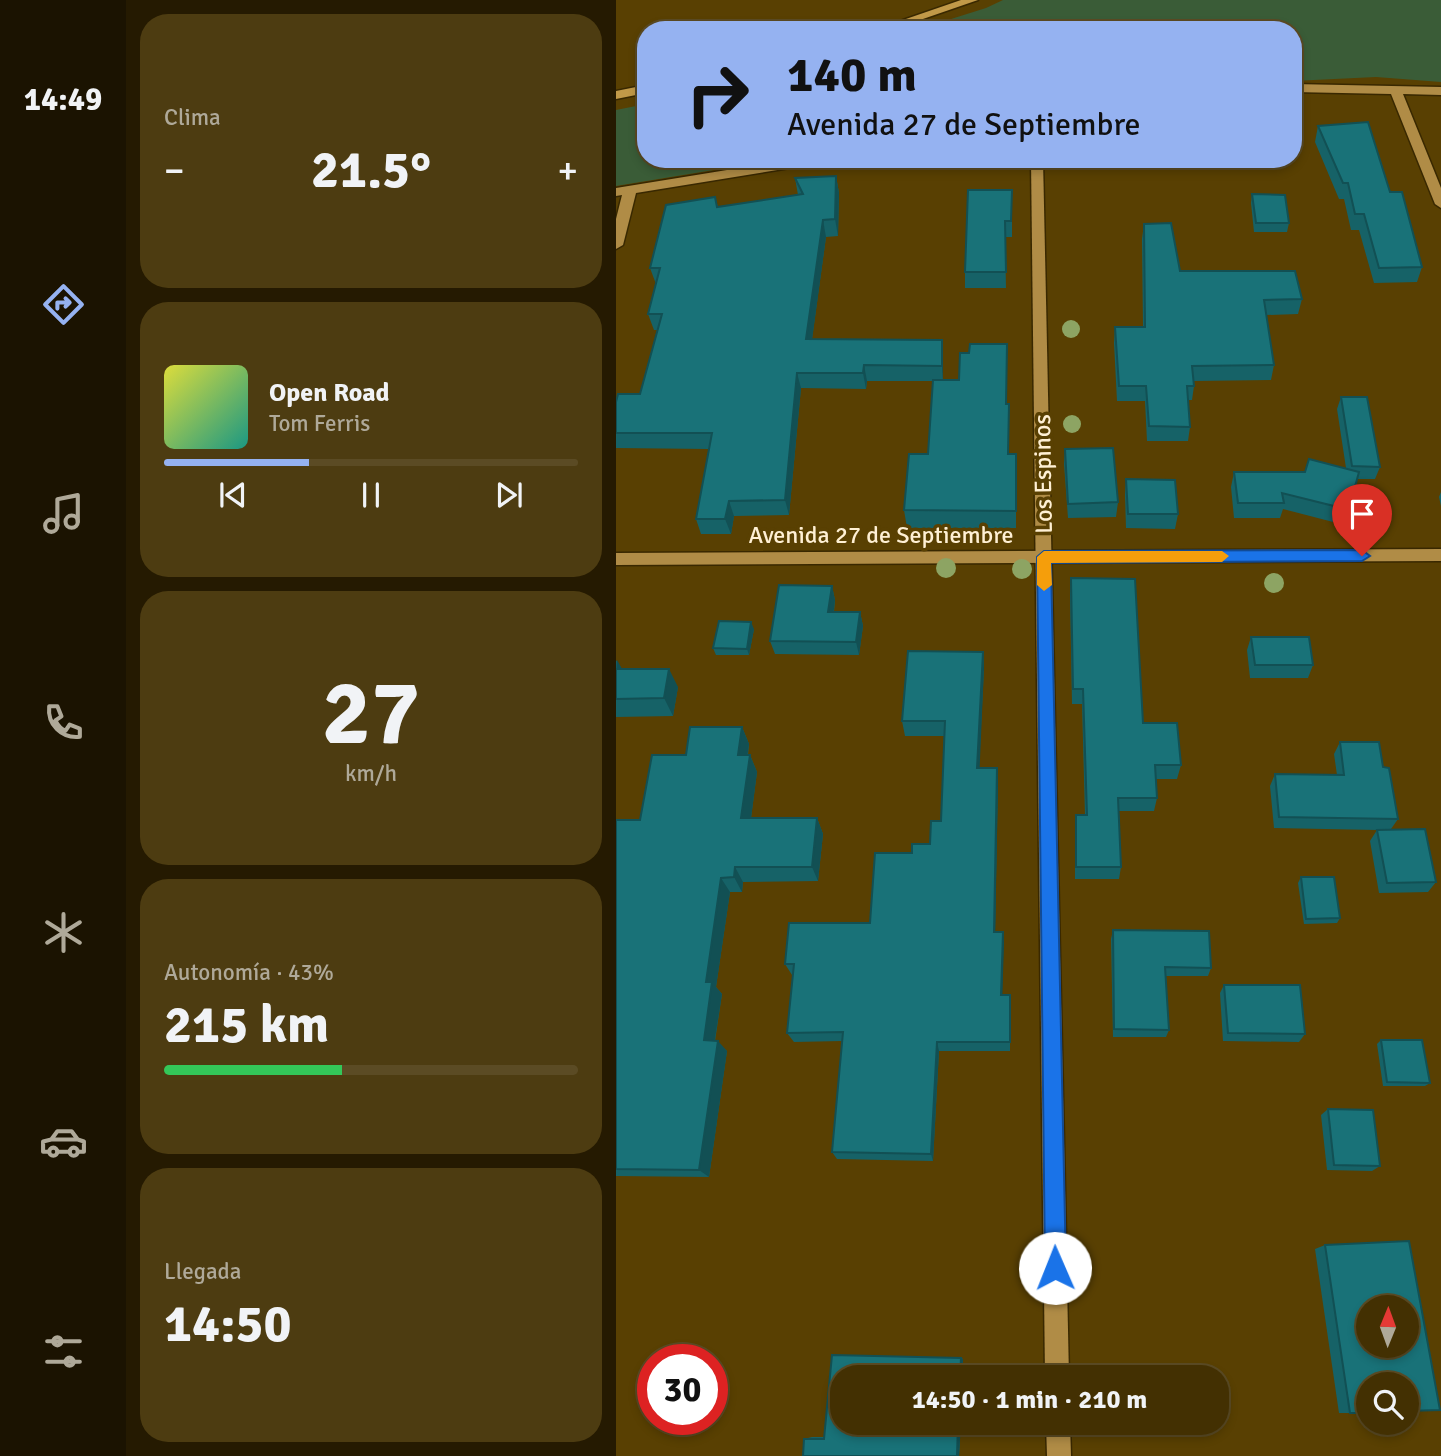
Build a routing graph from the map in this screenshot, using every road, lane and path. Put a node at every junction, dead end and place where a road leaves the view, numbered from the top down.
1 (972, 0) edge
2 (907, 21) edge
3 (1302, 88) edge
4 (1395, 89) junction
5 (637, 91) edge
6 (1441, 91) edge
7 (616, 95) edge
8 (765, 168) edge
9 (1037, 168) edge
10 (623, 191) edge
11 (1441, 204) edge
12 (616, 245) edge
13 (1441, 555) edge
14 (1044, 557) junction
15 (616, 559) edge
16 (1057, 1365) edge
17 (1058, 1435) edge
18 (1059, 1456) edge

1 - 2 main road
3 - 4 street
4 - 6 street
4 - 11 street
5 - 7 main road
8 - 10 street
9 - 14 street, Los Espinos
10 - 12 street
13 - 14 street, Avenida 27 de Septiembre
14 - 15 street, Avenida 27 de Septiembre
14 - 16 street, Los Espinos
17 - 18 street

